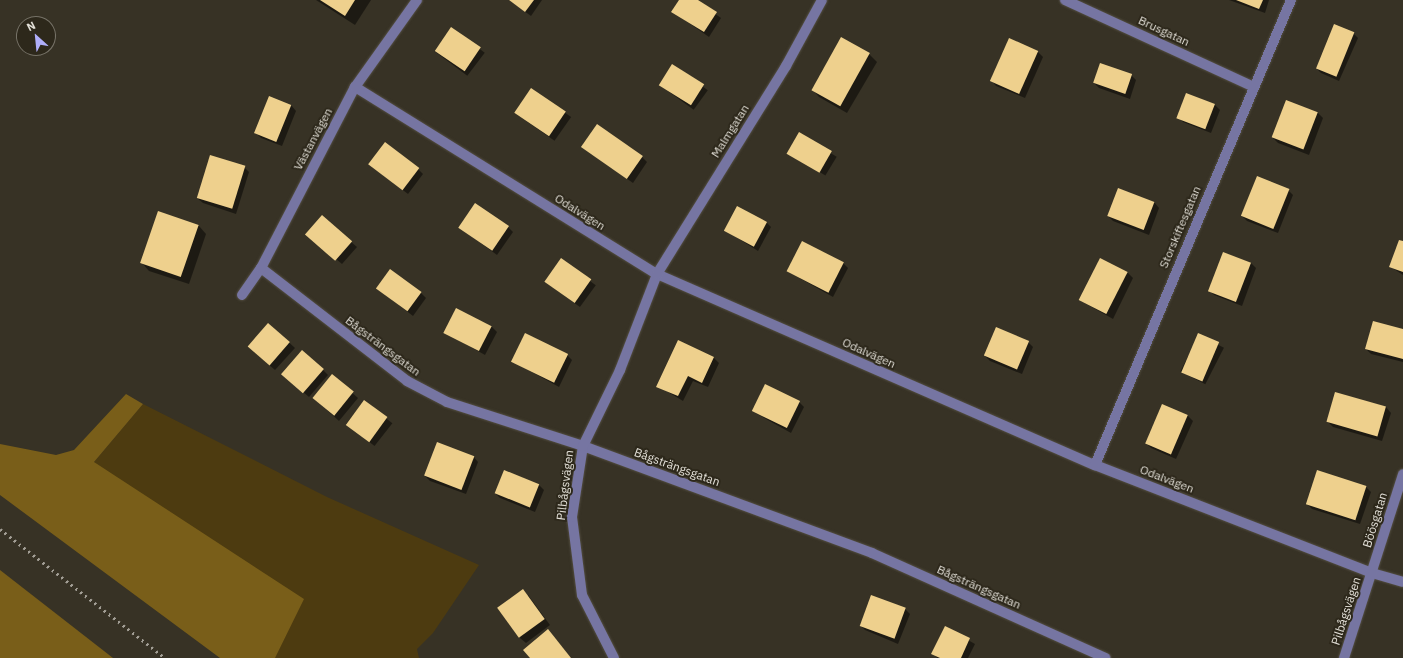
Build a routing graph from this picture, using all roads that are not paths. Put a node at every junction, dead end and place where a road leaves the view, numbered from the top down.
1 (417, 0) edge
2 (822, 0) edge
3 (1065, 0) edge
4 (1291, 0) edge
5 (1252, 86) junction
6 (355, 87) junction
7 (260, 268) junction
8 (657, 274) junction
9 (242, 295) dead end
10 (583, 446) junction
11 (1095, 465) junction
12 (1403, 474) edge
13 (1372, 573) junction
14 (1403, 582) edge
15 (614, 658) edge
16 (1106, 658) edge
17 (1344, 658) edge

1 - 6 street, Västanvägen
2 - 8 street, Malmgatan
3 - 5 street, Brusgatan
4 - 5 street, Storskiftesgatan
5 - 11 street, Storskiftesgatan
6 - 7 street, Västanvägen
6 - 8 street, Odalvägen
7 - 9 street, Västanvägen
7 - 10 street, Bågsträngsgatan
8 - 10 street, Pilbågsvägen
8 - 11 street, Odalvägen
10 - 15 street, Pilbågsvägen
10 - 16 street, Bågsträngsgatan
11 - 13 street, Odalvägen
12 - 13 street, Böösgatan
13 - 14 street, Odalvägen
13 - 17 street, Pilbågsvägen

